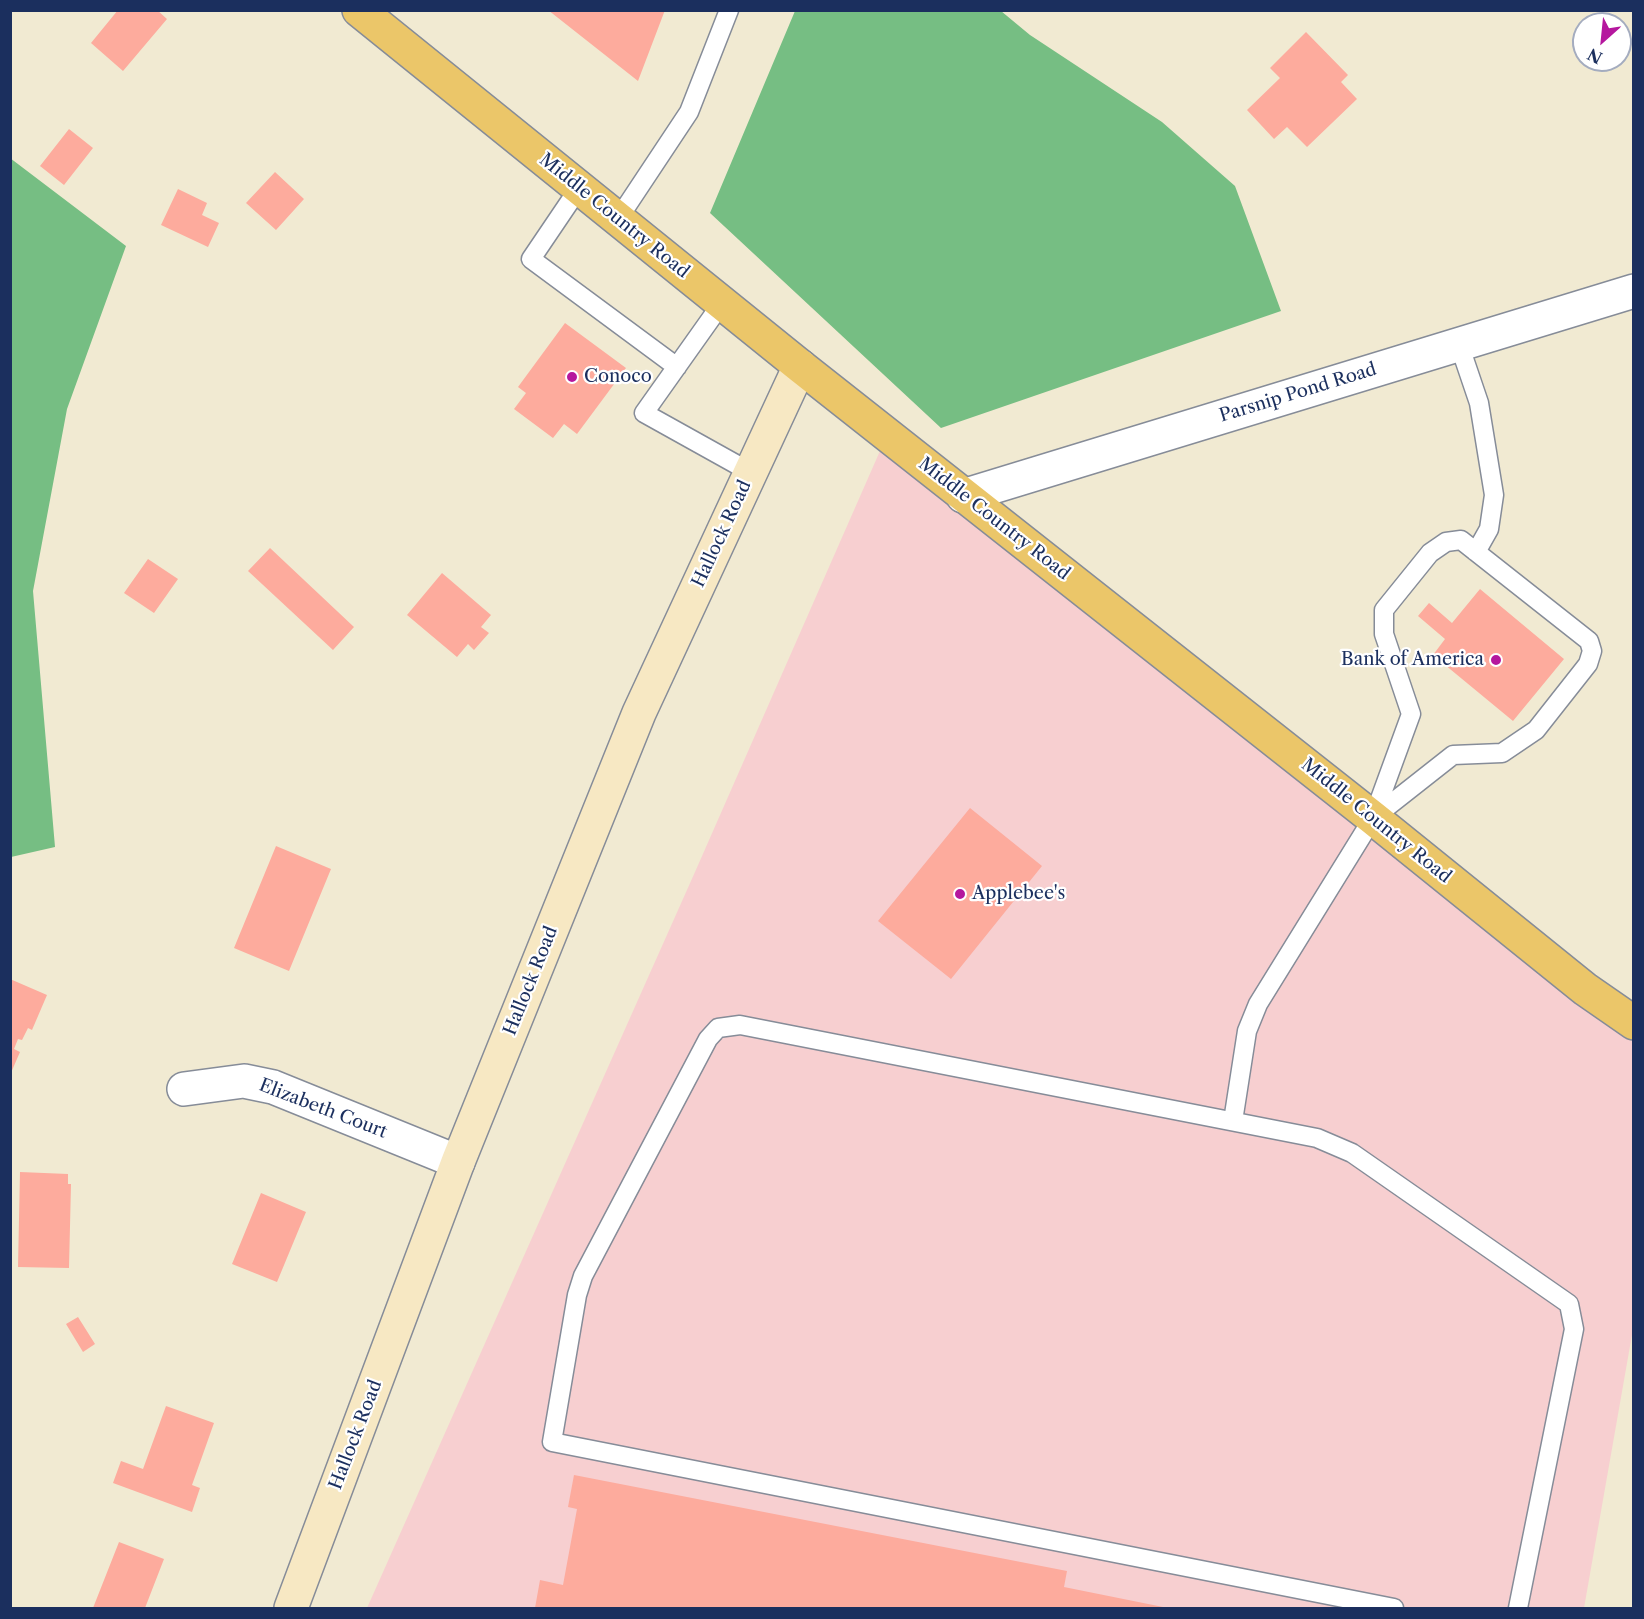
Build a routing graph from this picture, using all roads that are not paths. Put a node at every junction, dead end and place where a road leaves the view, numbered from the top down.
1 (359, 10) edge
2 (729, 10) edge
3 (579, 188) junction
4 (618, 219) junction
5 (1634, 291) edge
6 (722, 303) junction
7 (1459, 344) junction
8 (800, 366) junction
9 (677, 367) junction
10 (750, 472) junction
11 (963, 496) junction
12 (1476, 552) junction
13 (1373, 818) junction
14 (1634, 1023) edge
15 (184, 1089) dead end
16 (1233, 1121) junction
17 (458, 1162) junction
18 (291, 1608) edge
19 (1394, 1608) edge
20 (1518, 1608) edge

1 - 3 main road, Middle Country Road
2 - 4 lane
3 - 4 main road, Middle Country Road
3 - 9 lane
4 - 6 main road, Middle Country Road
5 - 7 street, Parsnip Pond Road
6 - 8 main road, Middle Country Road
6 - 9 lane
7 - 11 street, Parsnip Pond Road
7 - 12 lane
8 - 10 street, Hallock Road
8 - 11 main road, Middle Country Road
9 - 10 lane
10 - 17 street, Hallock Road
11 - 13 main road, Middle Country Road
12 - 13 lane
12 - 13 lane
13 - 14 main road, Middle Country Road
13 - 16 lane
15 - 17 street, Elizabeth Court
16 - 19 lane
16 - 20 lane
17 - 18 street, Hallock Road

